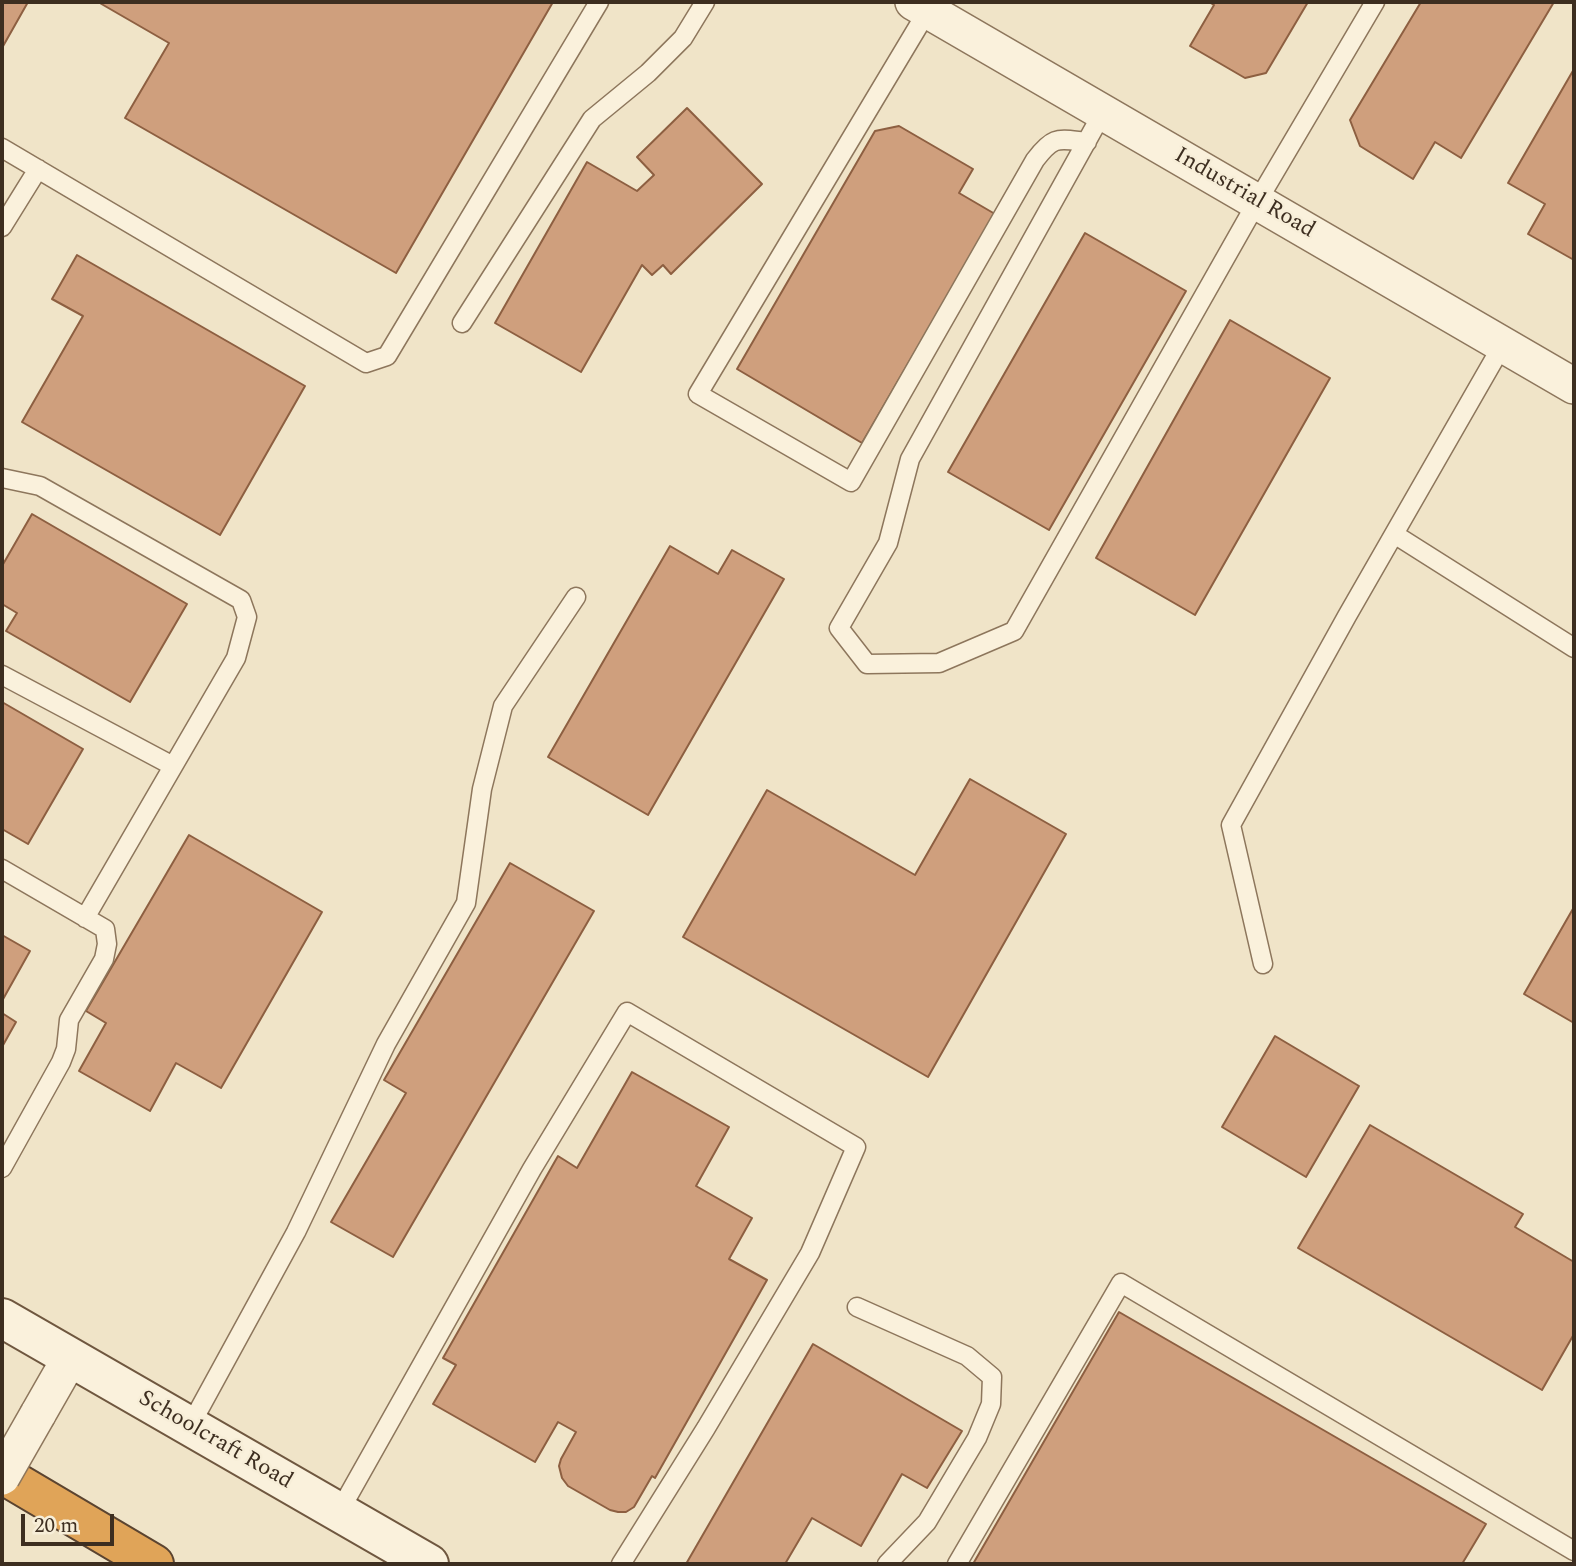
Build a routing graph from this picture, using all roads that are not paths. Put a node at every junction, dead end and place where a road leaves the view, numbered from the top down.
1 (599, 2) edge
2 (705, 2) edge
3 (1375, 2) edge
4 (924, 5) edge
5 (1095, 127) junction
6 (2, 148) edge
7 (38, 169) junction
8 (1257, 202) junction
9 (2, 227) edge
10 (462, 323) dead end
11 (1503, 344) junction
12 (1574, 386) edge
13 (2, 478) edge
14 (1394, 534) junction
15 (576, 597) dead end
16 (1574, 648) edge
17 (2, 675) edge
18 (173, 766) junction
19 (2, 869) edge
20 (85, 918) junction
21 (1263, 964) dead end
22 (2, 1168) edge
23 (857, 1307) dead end
24 (2, 1318) edge
25 (69, 1358) junction
26 (190, 1426) junction
27 (2, 1476) edge
28 (339, 1512) junction
29 (1574, 1551) edge
30 (154, 1564) edge
31 (429, 1564) edge
32 (621, 1564) edge
33 (887, 1564) edge
34 (957, 1564) edge

1 - 7 lane
2 - 10 lane
3 - 8 lane
4 - 5 street, Industrial Road
4 - 5 lane
5 - 8 street, Industrial Road
5 - 8 lane
6 - 7 lane
7 - 9 lane
8 - 11 street, Industrial Road
11 - 12 street, Industrial Road
11 - 14 lane
13 - 18 lane
14 - 16 lane
14 - 21 lane
15 - 26 lane
17 - 18 lane
18 - 20 lane
19 - 20 lane
20 - 22 lane
23 - 33 lane
24 - 25 main road, Schoolcraft Road
25 - 26 main road, Schoolcraft Road
25 - 27 street, bridge
26 - 28 main road, Schoolcraft Road
27 - 30 highway
28 - 31 main road, Schoolcraft Road
28 - 32 lane
29 - 34 lane

